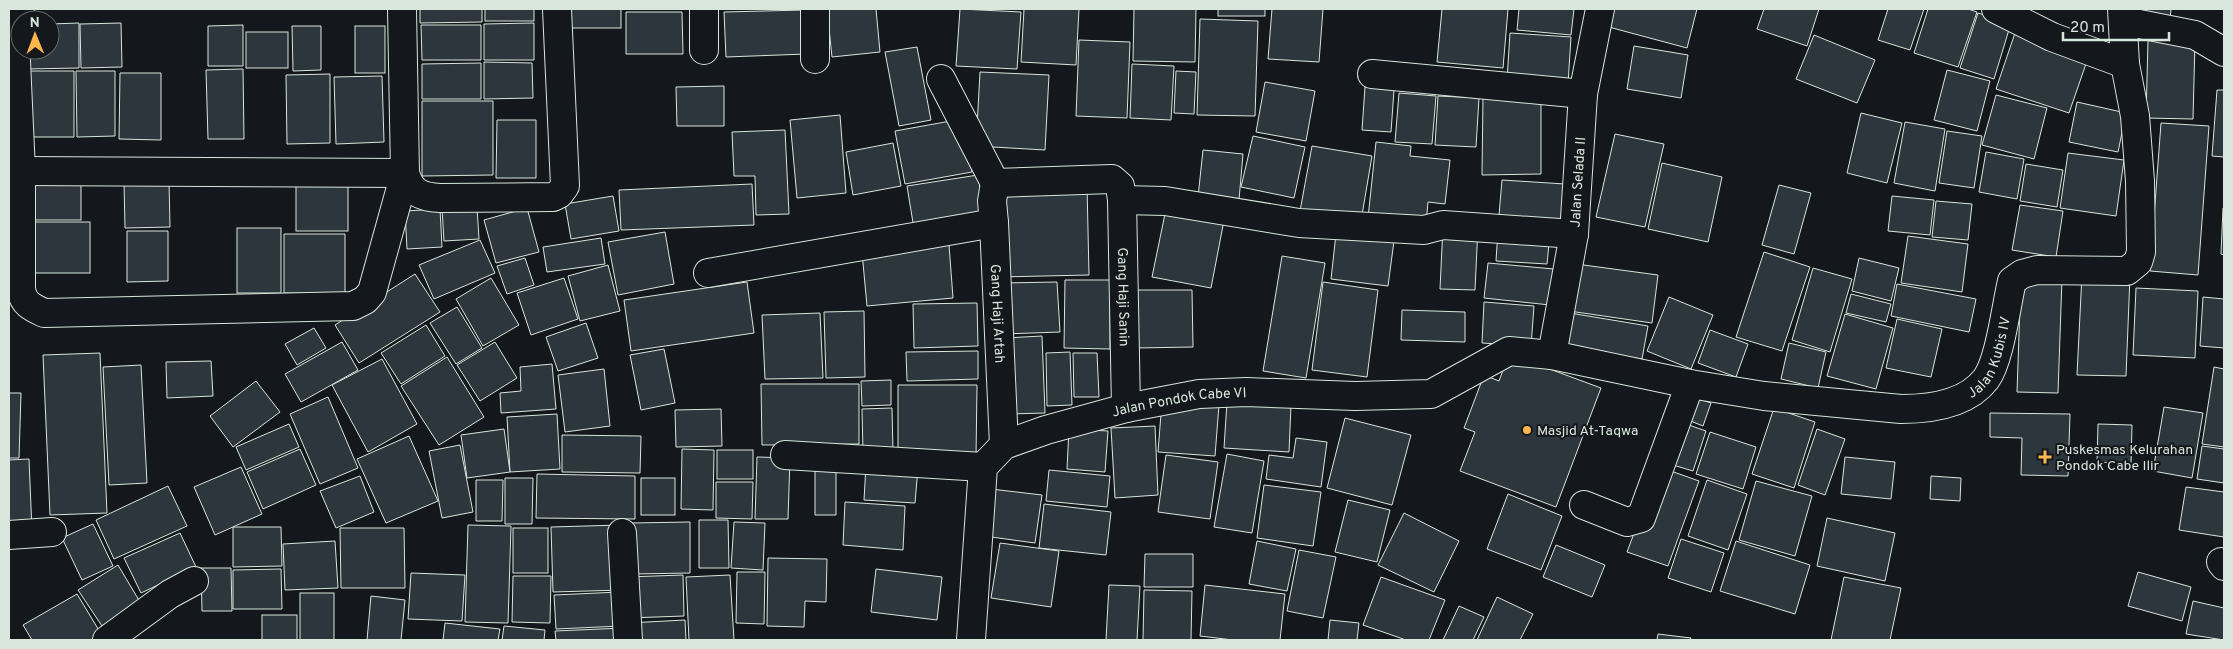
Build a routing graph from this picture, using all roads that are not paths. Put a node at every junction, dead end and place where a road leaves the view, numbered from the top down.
1 (20, 9) edge
2 (402, 9) edge
3 (557, 9) edge
4 (704, 9) edge
5 (815, 9) edge
6 (1600, 9) edge
7 (1996, 9) edge
8 (2123, 15) edge
9 (704, 50) dead end
10 (2224, 52) edge
11 (815, 60) dead end
12 (2125, 64) junction
13 (1372, 74) dead end
14 (941, 79) dead end
15 (1583, 94) junction
16 (21, 171) junction
17 (405, 173) junction
18 (995, 183) junction
19 (1121, 193) junction
20 (994, 223) junction
21 (1574, 234) junction
22 (708, 272) dead end
23 (1552, 355) junction
24 (1690, 384) junction
25 (1126, 408) junction
26 (1004, 445) junction
27 (785, 455) dead end
28 (983, 467) junction
29 (1584, 505) dead end
30 (52, 532) dead end
31 (622, 533) dead end
32 (9, 535) edge
33 (194, 581) dead end
34 (107, 640) edge
35 (628, 640) edge
36 (971, 640) edge

1 - 16 street
2 - 17 street
3 - 17 street
4 - 9 street
5 - 11 street
6 - 15 street, Jalan Selada II
7 - 12 street
8 - 10 street
8 - 12 street, Jalan Kubis IV
12 - 24 street, Jalan Kubis IV
13 - 15 street
14 - 18 street
15 - 21 street, Jalan Selada II
16 - 17 street
16 - 17 street
18 - 19 street
18 - 20 street, Gang Haji Artah
19 - 21 street
19 - 25 street, Gang Haji Sanin
20 - 22 street
20 - 26 street, Gang Haji Artah
21 - 23 street, Jalan Selada II
23 - 24 street, Jalan Kubis IV
23 - 25 street, Jalan Pondok Cabe VI
24 - 29 street
25 - 26 street, Jalan Pondok Cabe VI
26 - 28 street, Jalan Pondok Cabe VI
27 - 28 street
28 - 36 street
30 - 32 street
31 - 35 street
33 - 34 street

